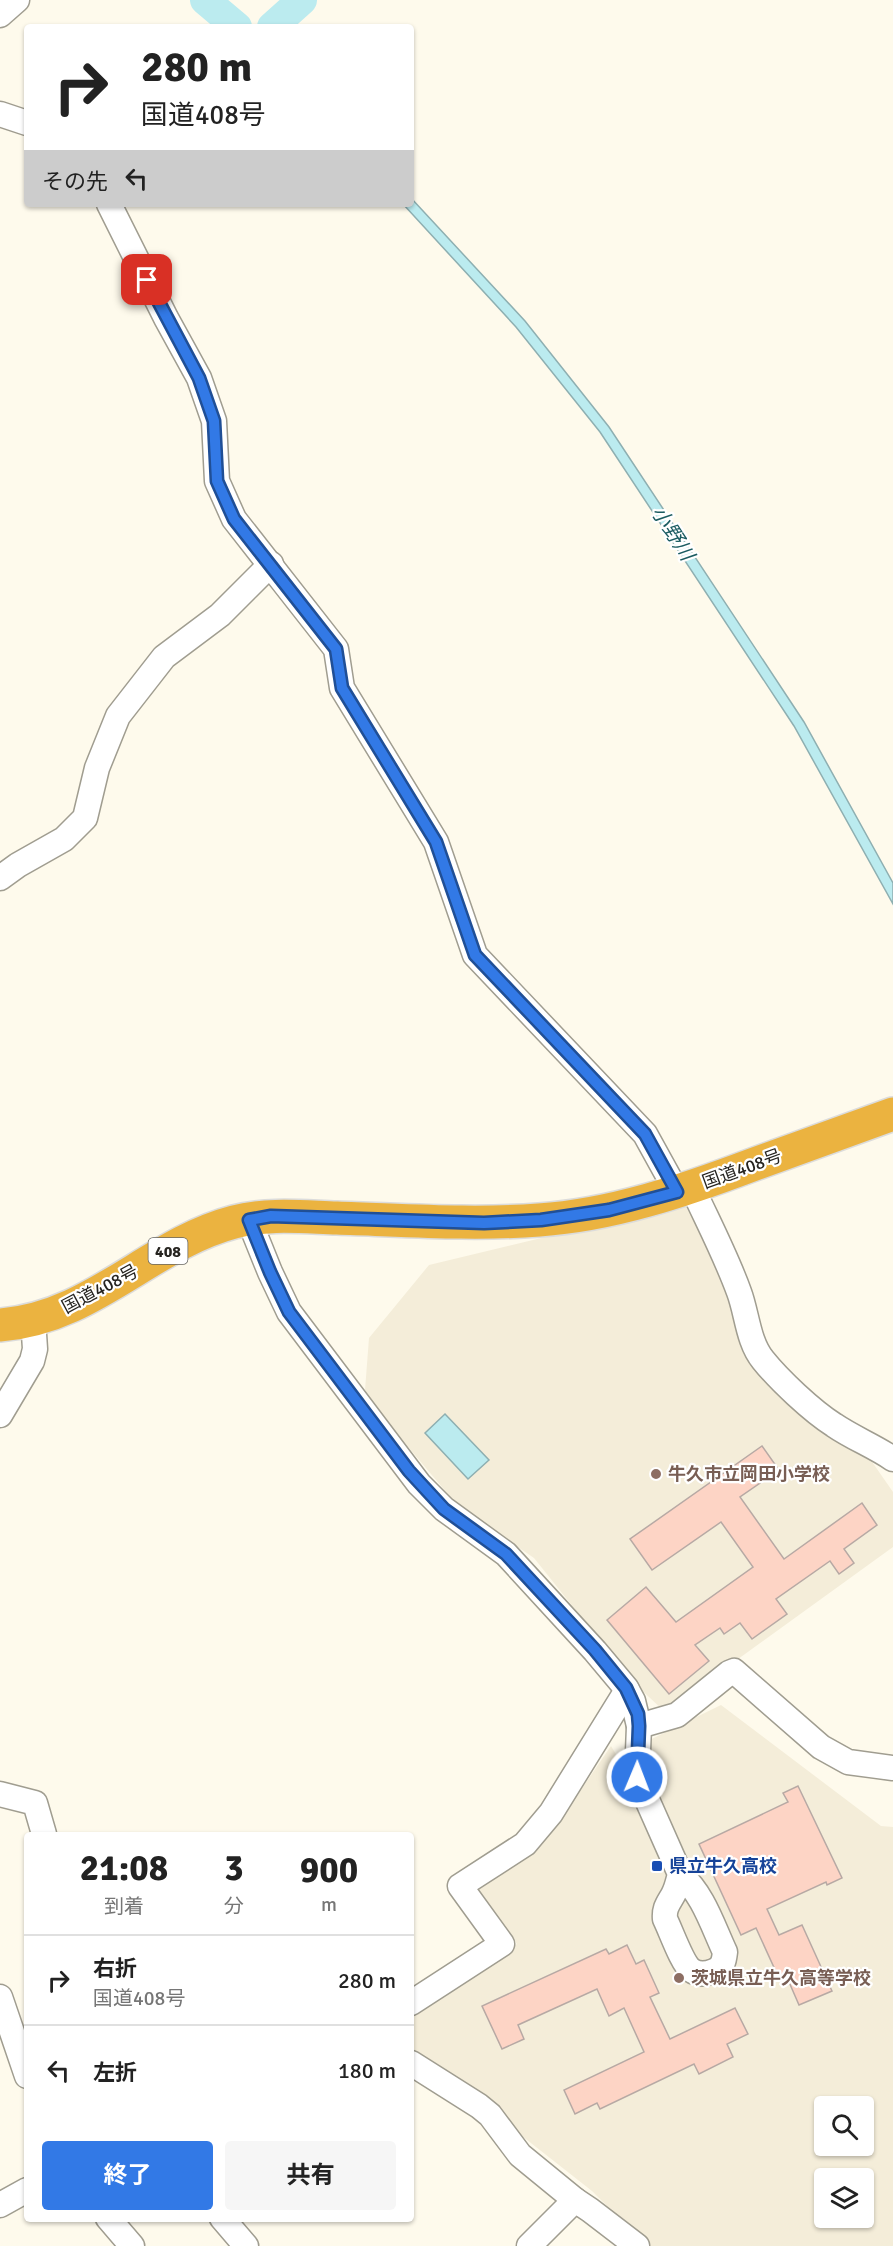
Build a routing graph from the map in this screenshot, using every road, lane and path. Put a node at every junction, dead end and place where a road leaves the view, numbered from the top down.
1 (17, 0) edge
2 (0, 15) edge
3 (0, 114) edge
4 (24, 122) edge
5 (110, 207) edge
6 (271, 564) junction
7 (0, 878) edge
8 (893, 1114) edge
9 (685, 1190) junction
10 (249, 1220) junction
11 (33, 1319) junction
12 (0, 1325) edge
13 (0, 1415) edge
14 (893, 1460) edge
15 (627, 1690) junction
16 (639, 1726) junction
17 (893, 1768) edge
18 (0, 1794) edge
19 (43, 1832) edge
20 (680, 1874) dead end
21 (0, 1997) edge
22 (414, 2001) edge
23 (414, 2065) edge
24 (24, 2067) edge
25 (24, 2192) edge
26 (575, 2200) junction
27 (0, 2205) edge
28 (111, 2222) edge
29 (225, 2222) edge
30 (132, 2246) edge
31 (246, 2246) edge
32 (529, 2246) edge
33 (637, 2246) edge

1 - 2 street
3 - 4 street
5 - 6 street
6 - 7 street
6 - 9 street
8 - 9 highway, 国道408号 / 408
9 - 10 highway, 国道408号 / 408
9 - 14 street
10 - 11 highway, 国道408号 / 408
10 - 15 street
11 - 12 highway, 国道408号 / 408
11 - 13 street
15 - 16 street
15 - 22 street
16 - 17 street
16 - 20 street
18 - 19 street
21 - 24 street
23 - 26 street
25 - 27 street
26 - 32 street
26 - 33 street
28 - 30 street
29 - 31 street

